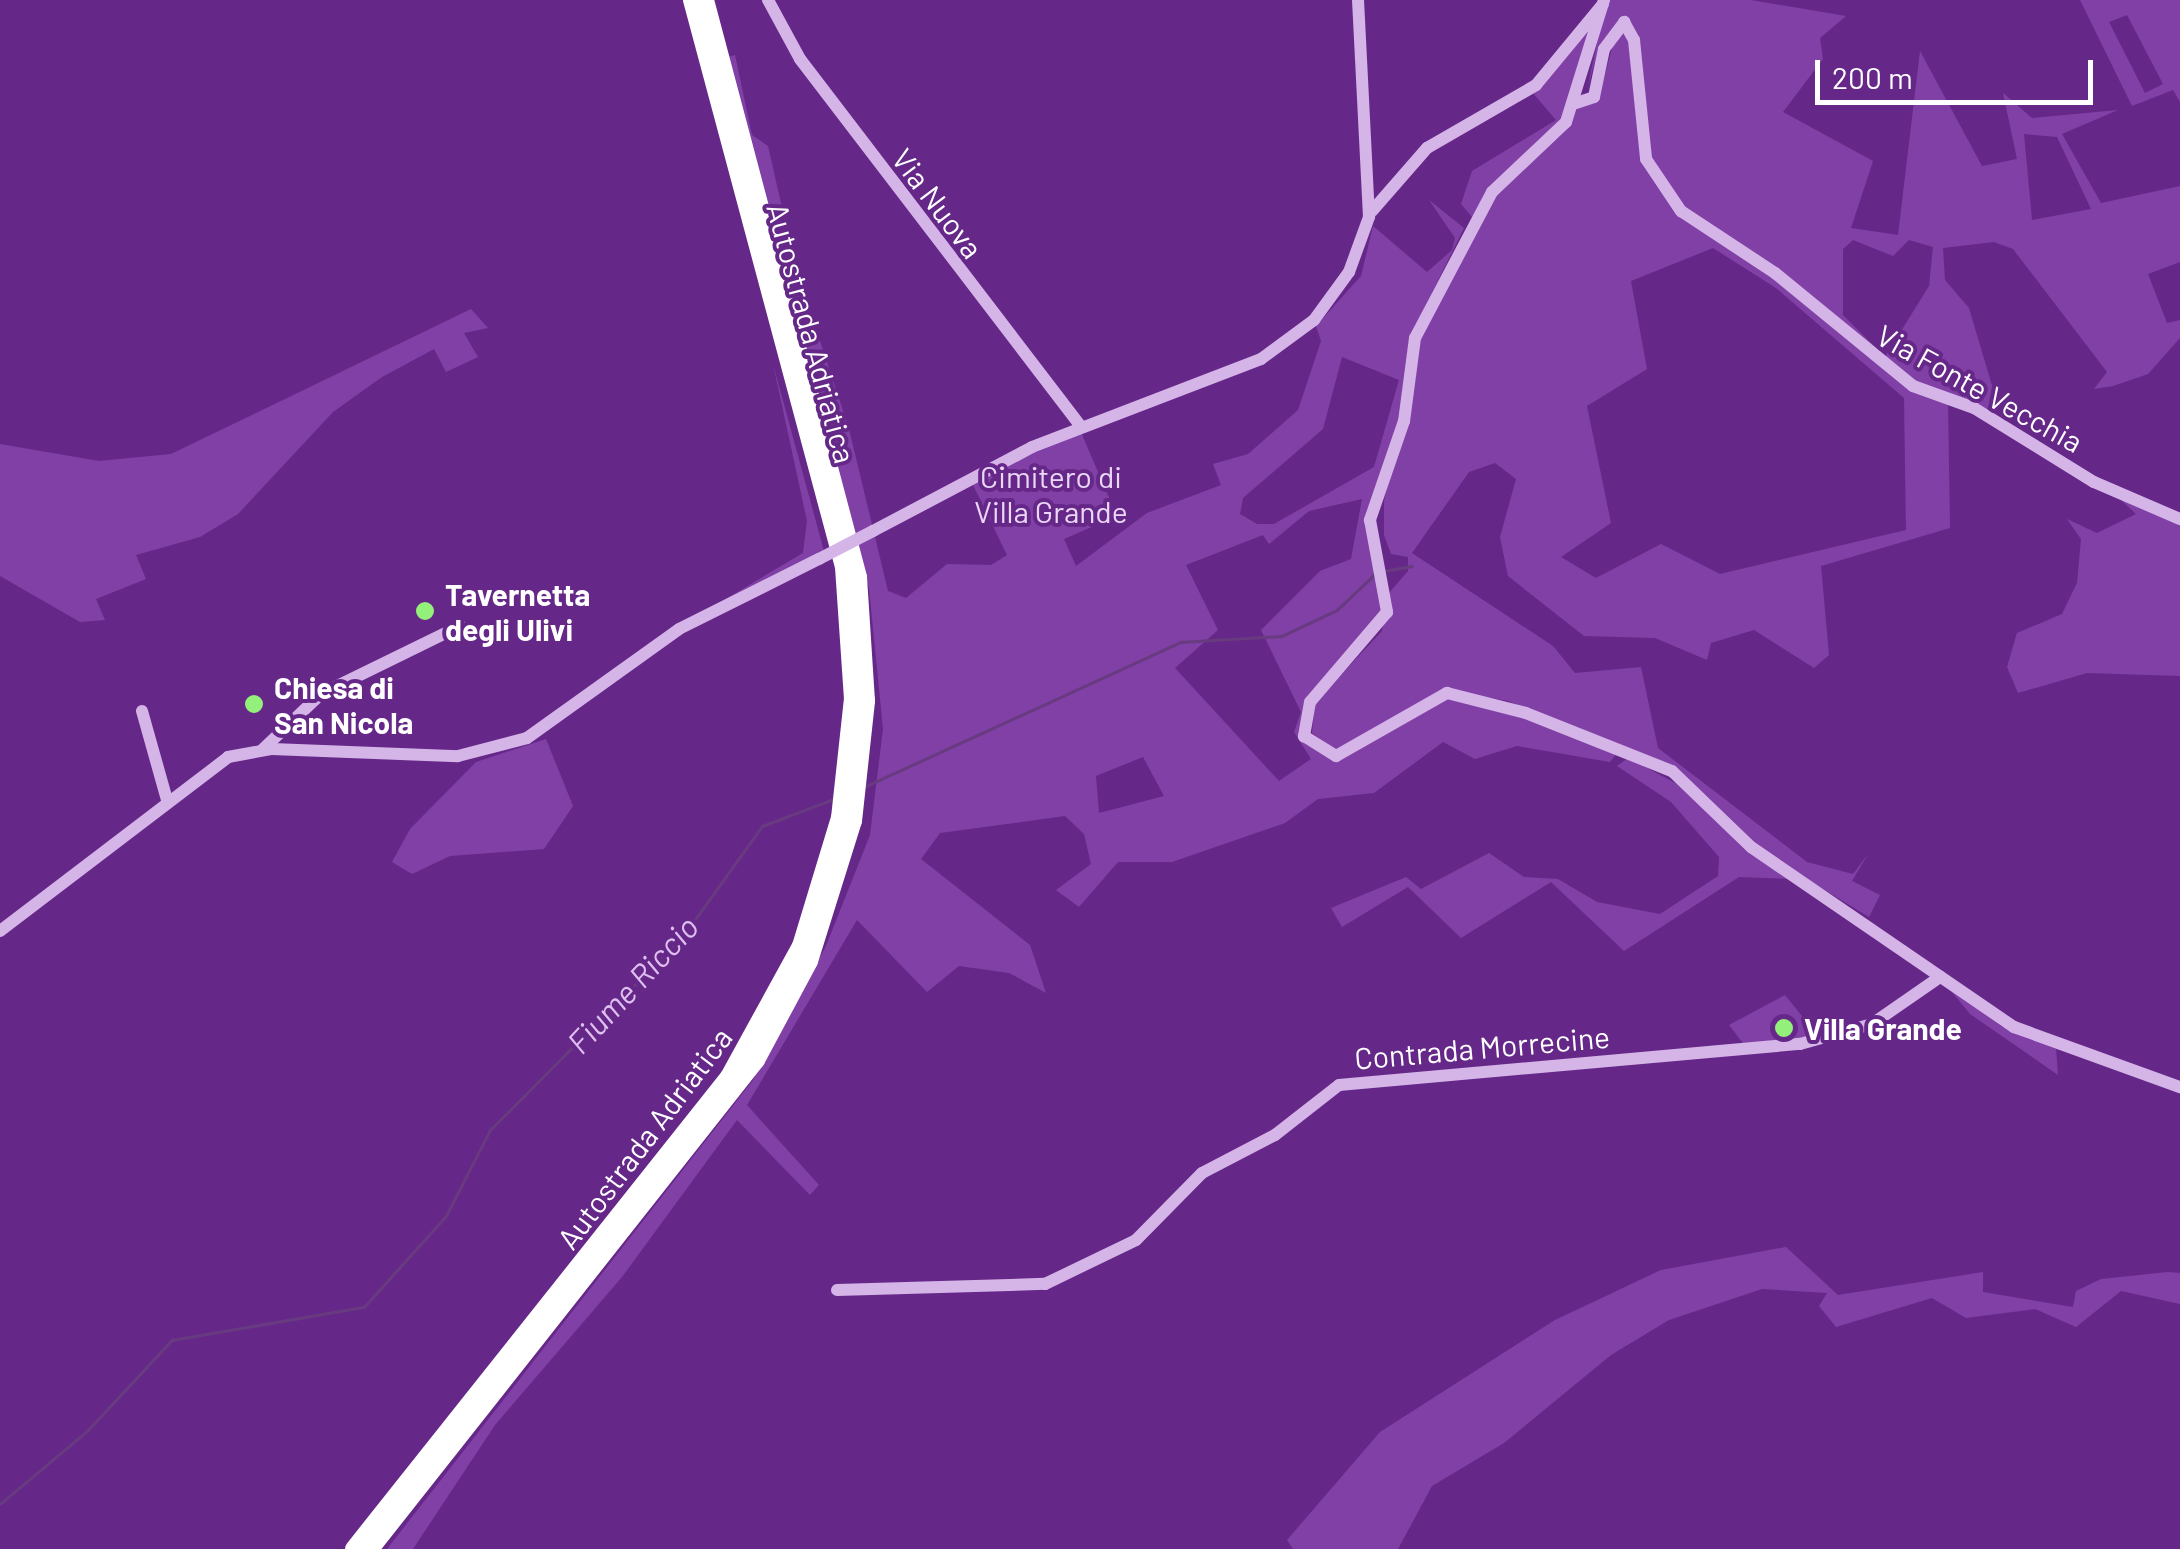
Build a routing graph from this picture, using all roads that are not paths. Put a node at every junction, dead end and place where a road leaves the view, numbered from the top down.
1 (692, 0) edge
2 (705, 0) edge
3 (768, 0) edge
4 (1358, 0) edge
5 (1604, 2) edge
6 (1576, 103) junction
7 (1369, 218) junction
8 (1081, 427) junction
9 (2180, 519) edge
10 (460, 626) dead end
11 (857, 634) junction
12 (142, 711) dead end
13 (263, 749) junction
14 (167, 800) junction
15 (0, 930) edge
16 (1940, 977) junction
17 (2180, 1087) edge
18 (716, 1107) junction
19 (837, 1290) dead end
20 (354, 1549) edge
21 (370, 1549) edge

1 - 11 highway, Autostrada Adriatica
2 - 11 highway, Autostrada Adriatica
3 - 8 street, Via Nuova
4 - 7 street
5 - 6 street
5 - 7 street
6 - 9 street, Via Fonte Vecchia
6 - 16 street
7 - 8 street
8 - 13 street, bridge
10 - 13 street
11 - 18 highway, Autostrada Adriatica
12 - 14 street
13 - 14 street
14 - 15 street
16 - 17 street
16 - 19 street, Contrada Morrecine
18 - 20 highway, Autostrada Adriatica
18 - 21 highway, Autostrada Adriatica

